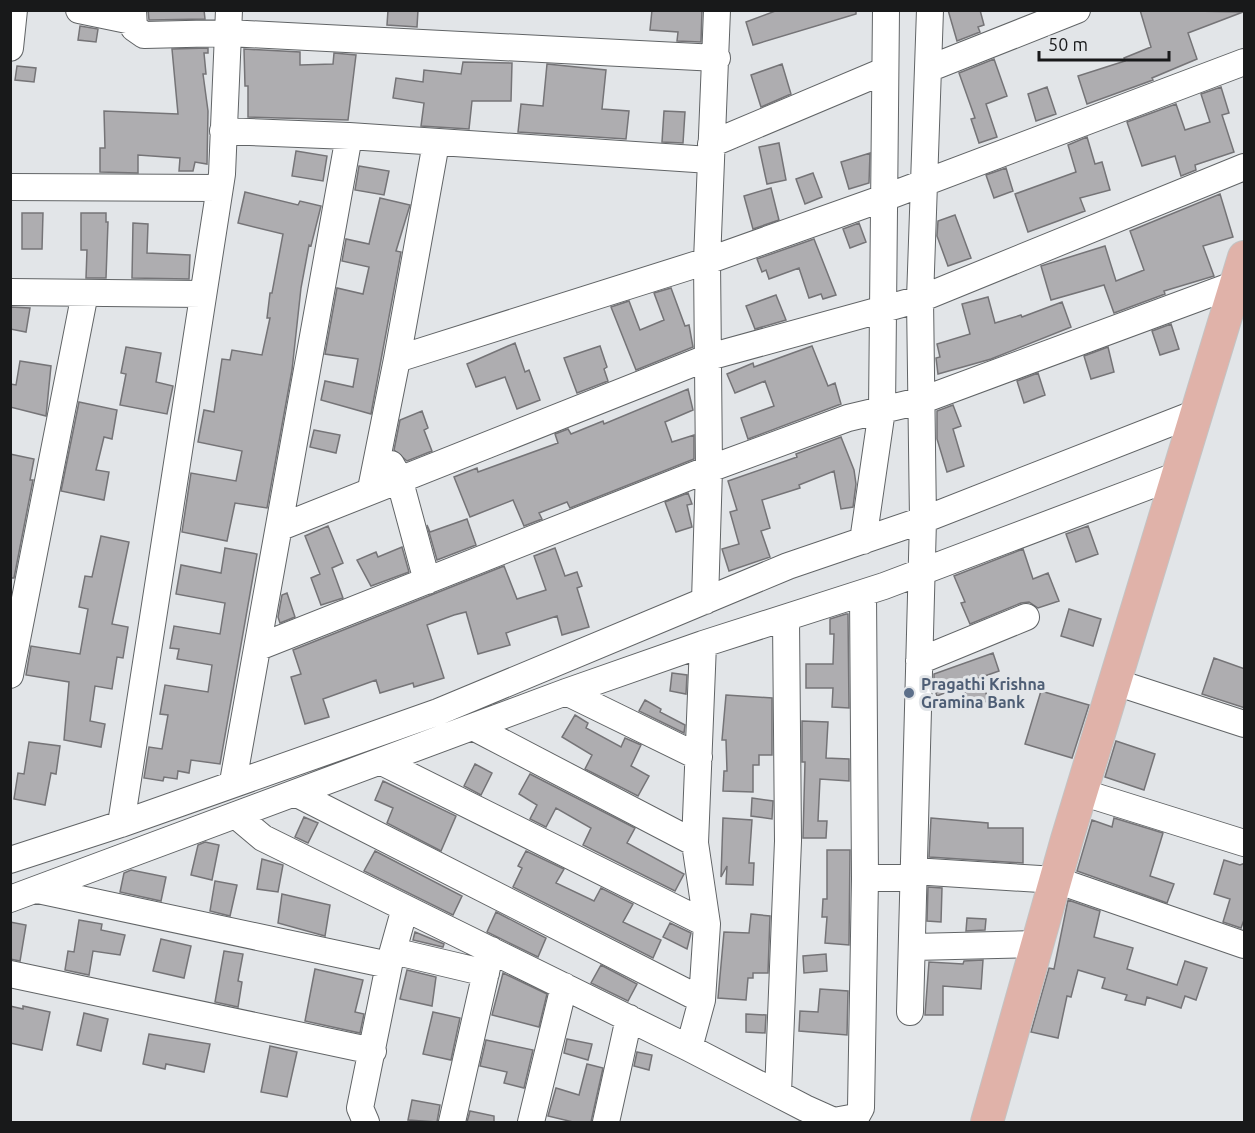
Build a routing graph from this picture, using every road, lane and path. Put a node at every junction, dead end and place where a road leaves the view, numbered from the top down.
1 (14, 10) edge
2 (79, 10) edge
3 (717, 10) edge
4 (886, 10) edge
5 (930, 10) edge
6 (1077, 10) edge
7 (133, 16) edge
8 (228, 22) edge
9 (10, 48) edge
10 (717, 58) junction
11 (1245, 62) edge
12 (928, 69) junction
13 (884, 70) junction
14 (223, 131) junction
15 (349, 136) junction
16 (436, 142) junction
17 (711, 152) junction
18 (1245, 167) edge
19 (924, 184) junction
20 (10, 188) edge
21 (219, 188) junction
22 (884, 198) junction
23 (707, 261) junction
24 (1240, 271) edge
25 (10, 292) edge
26 (85, 292) junction
27 (202, 294) junction
28 (920, 300) junction
29 (884, 309) junction
30 (709, 357) junction
31 (397, 359) junction
32 (920, 401) junction
33 (882, 410) junction
34 (1196, 413) junction
35 (380, 445) junction
36 (709, 469) junction
37 (1178, 475) junction
38 (399, 478) junction
39 (371, 489) junction
40 (916, 522) junction
41 (281, 527) junction
42 (874, 537) junction
43 (915, 574) junction
44 (427, 581) junction
45 (873, 589) junction
46 (705, 601) junction
47 (1026, 617) dead end
48 (786, 619) junction
49 (703, 644) junction
50 (259, 647) junction
51 (919, 661) junction
52 (10, 675) edge
53 (1116, 682) junction
54 (566, 692) junction
55 (1245, 724) edge
56 (475, 728) junction
57 (699, 757) junction
58 (382, 762) junction
59 (233, 782) junction
60 (1082, 792) junction
61 (295, 793) junction
62 (238, 817) junction
63 (121, 824) junction
64 (695, 843) junction
65 (1245, 843) edge
66 (10, 860) edge
67 (894, 877) junction
68 (1056, 880) junction
69 (37, 890) junction
70 (10, 899) edge
71 (405, 908) junction
72 (707, 924) junction
73 (1038, 944) junction
74 (1245, 945) edge
75 (913, 947) junction
76 (391, 958) junction
77 (488, 962) junction
78 (10, 974) edge
79 (564, 986) junction
80 (702, 1000) junction
81 (910, 1012) dead end
82 (629, 1018) junction
83 (689, 1048) junction
84 (373, 1051) junction
85 (778, 1093) junction
86 (994, 1119) edge
87 (366, 1122) edge
88 (452, 1122) edge
89 (531, 1122) edge
90 (606, 1122) edge

1 - 9 street
2 - 7 street
3 - 10 street
4 - 13 street
5 - 12 street
6 - 12 street
7 - 8 street
8 - 10 street
8 - 14 street
10 - 17 street
11 - 19 street
12 - 19 street
13 - 17 street
13 - 22 street
14 - 15 street
14 - 21 street
15 - 16 street
15 - 41 street
16 - 17 street
16 - 31 street
17 - 23 street
18 - 28 street
19 - 22 street
19 - 28 street
20 - 21 street
21 - 27 street
22 - 23 street
22 - 29 street
23 - 30 street
23 - 31 street
24 - 32 street
24 - 34 main road
25 - 26 street
26 - 27 street
26 - 52 street
27 - 63 street
28 - 29 street
28 - 32 street
29 - 30 street
29 - 33 street
30 - 36 street
30 - 38 street
31 - 35 street
32 - 33 street
32 - 40 street
33 - 36 street
33 - 42 street
34 - 37 main road
34 - 40 street
35 - 38 street
35 - 39 street
36 - 44 street
36 - 46 street
37 - 43 street
37 - 53 main road
38 - 39 street
38 - 44 street
39 - 41 street
40 - 42 street
40 - 43 street
41 - 50 street
42 - 46 street
43 - 45 street
43 - 51 street
44 - 50 street
45 - 48 street
45 - 67 street
46 - 59 street
47 - 51 street
48 - 49 street
48 - 85 street
49 - 54 street
49 - 57 street
50 - 59 street
51 - 67 street
53 - 55 street
53 - 60 main road
54 - 56 street
54 - 57 street
56 - 58 street
56 - 64 street
57 - 64 street
58 - 61 street
58 - 72 street
59 - 63 street
60 - 65 street
60 - 68 main road
61 - 62 street
61 - 80 street
62 - 69 street
62 - 71 street
63 - 66 street
64 - 72 street
67 - 68 street
67 - 75 street
67 - 85 street
68 - 73 main road
68 - 74 street
69 - 70 street
69 - 76 street
71 - 76 street
71 - 77 street
72 - 80 street
73 - 75 street
73 - 86 main road
75 - 81 street
76 - 77 street
76 - 84 street
77 - 79 street
77 - 88 street
78 - 84 street
79 - 82 street
79 - 89 street
80 - 83 street
82 - 83 street
82 - 90 street
83 - 85 street
84 - 87 street

